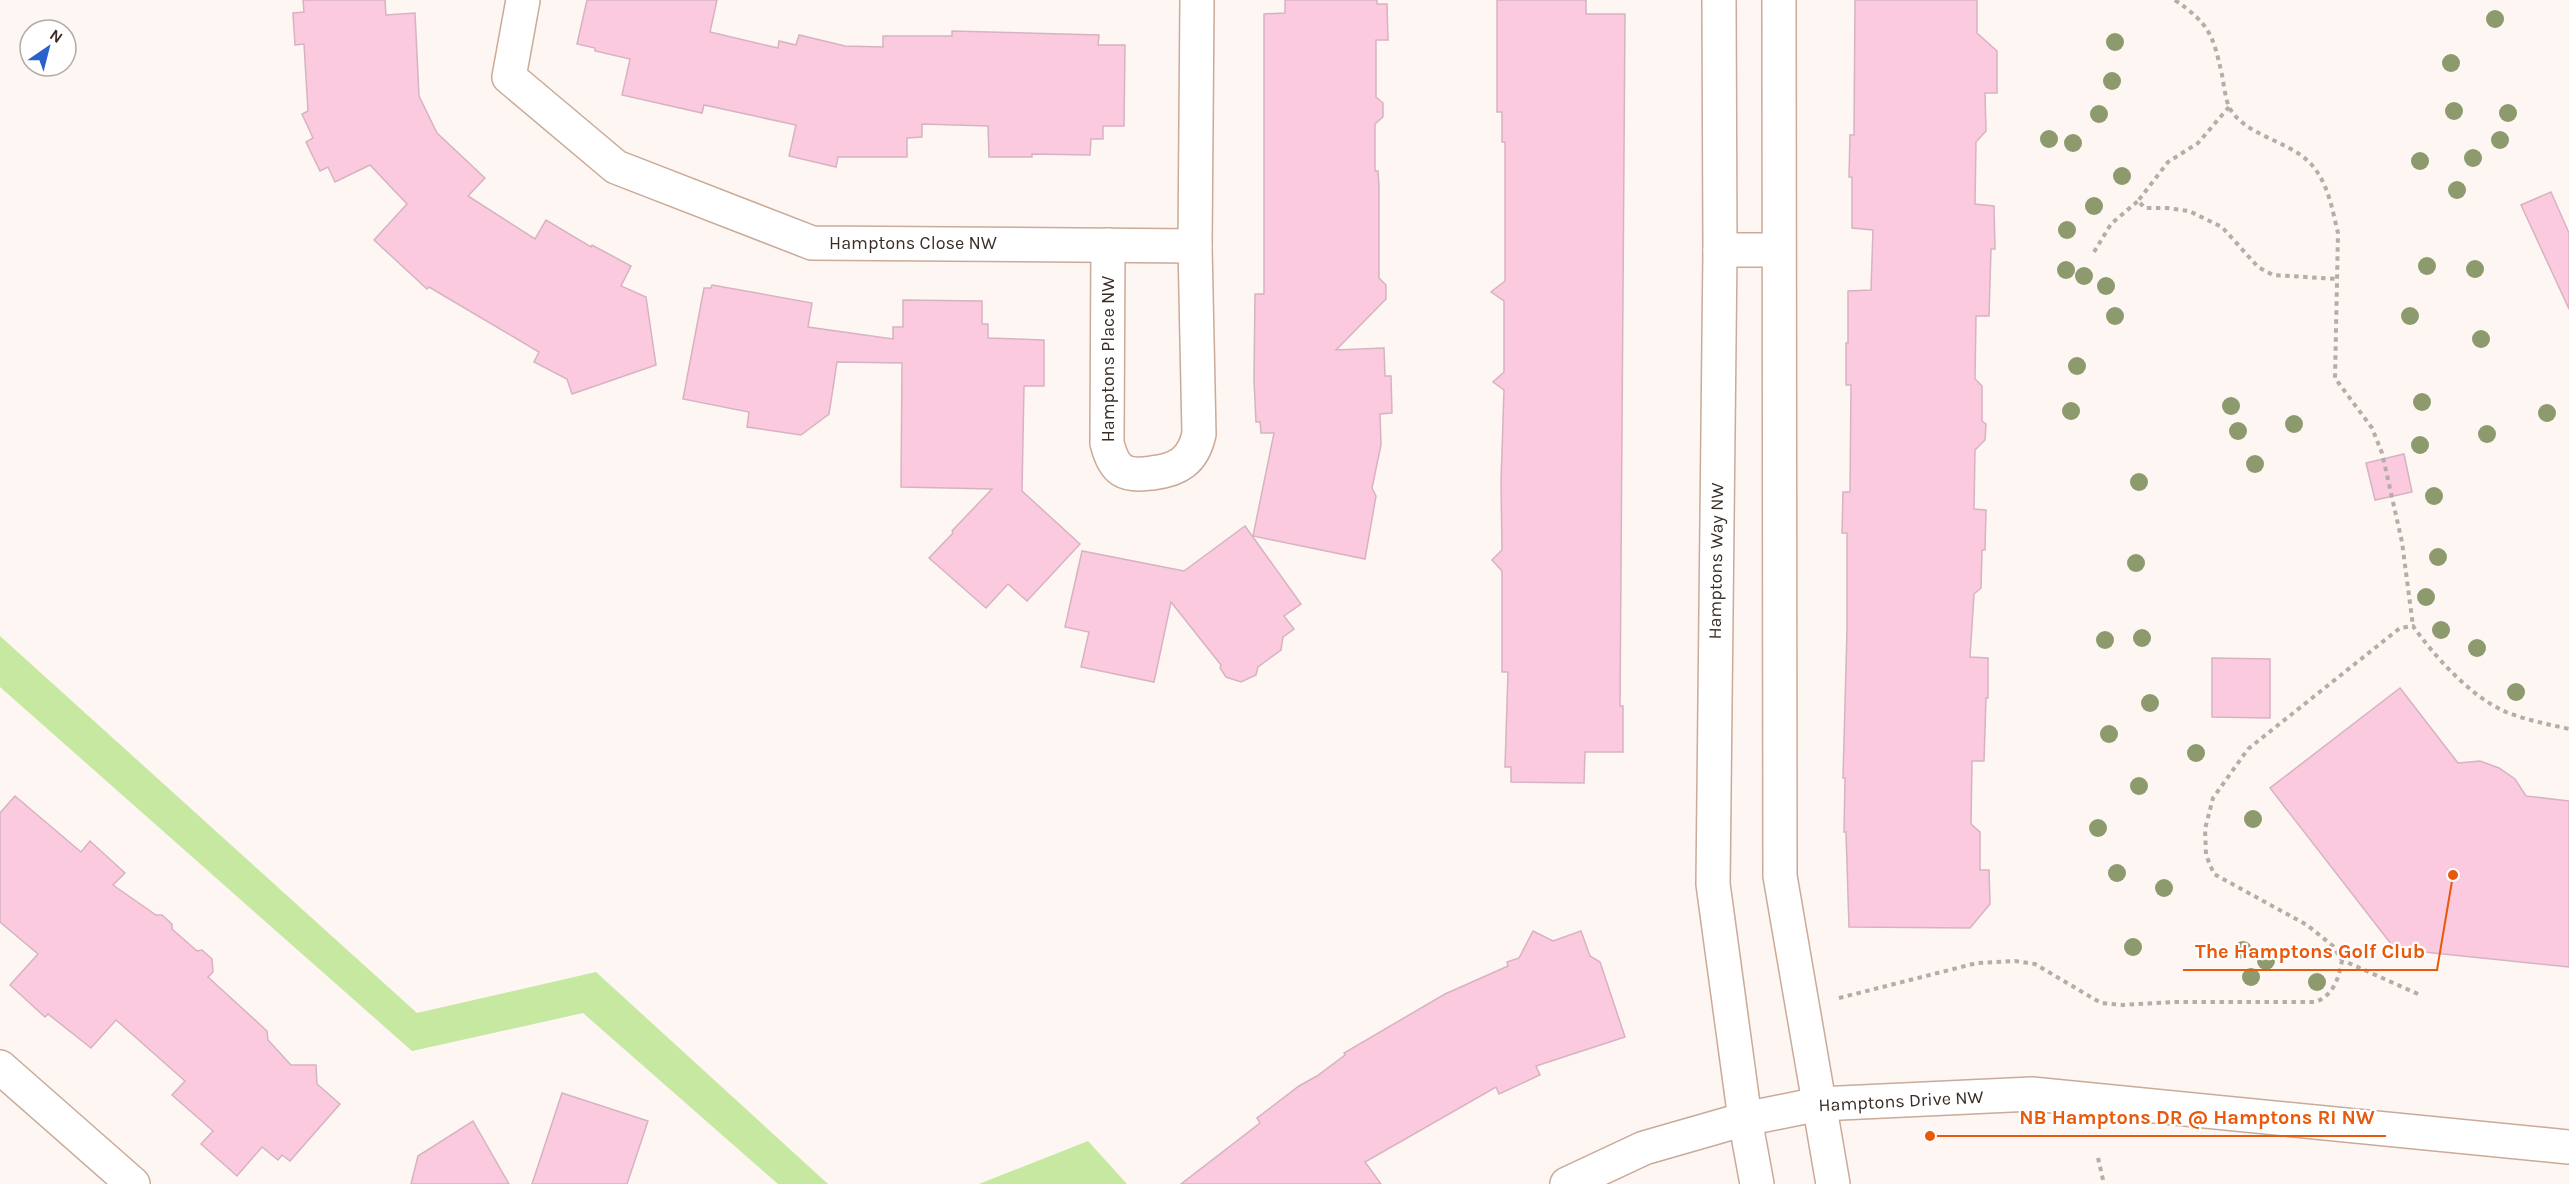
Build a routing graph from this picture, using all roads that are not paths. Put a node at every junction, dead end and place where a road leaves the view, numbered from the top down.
1 (523, 0) edge
2 (1197, 0) edge
3 (1719, 0) edge
4 (1779, 0) edge
5 (1108, 245) junction
6 (1195, 246) junction
7 (1720, 250) junction
8 (1778, 250) junction
9 (0, 1067) edge
10 (1819, 1104) junction
11 (1745, 1119) junction
12 (2569, 1147) edge
13 (133, 1184) edge
14 (1567, 1184) edge
15 (1757, 1184) edge
16 (1833, 1184) edge

1 - 5 street, Hamptons Close NW
2 - 6 street
3 - 7 street, Hamptons Way NW
4 - 8 street
5 - 6 street, Hamptons Close NW
5 - 6 street, Hamptons Place NW
7 - 8 street
7 - 11 street, Hamptons Way NW
8 - 10 street
9 - 13 street
10 - 11 street, Hamptons Drive NW
10 - 12 street, Hamptons Drive NW
10 - 16 street
11 - 14 street, Hamptons Drive NW
11 - 15 street, Hamptons Way NW

